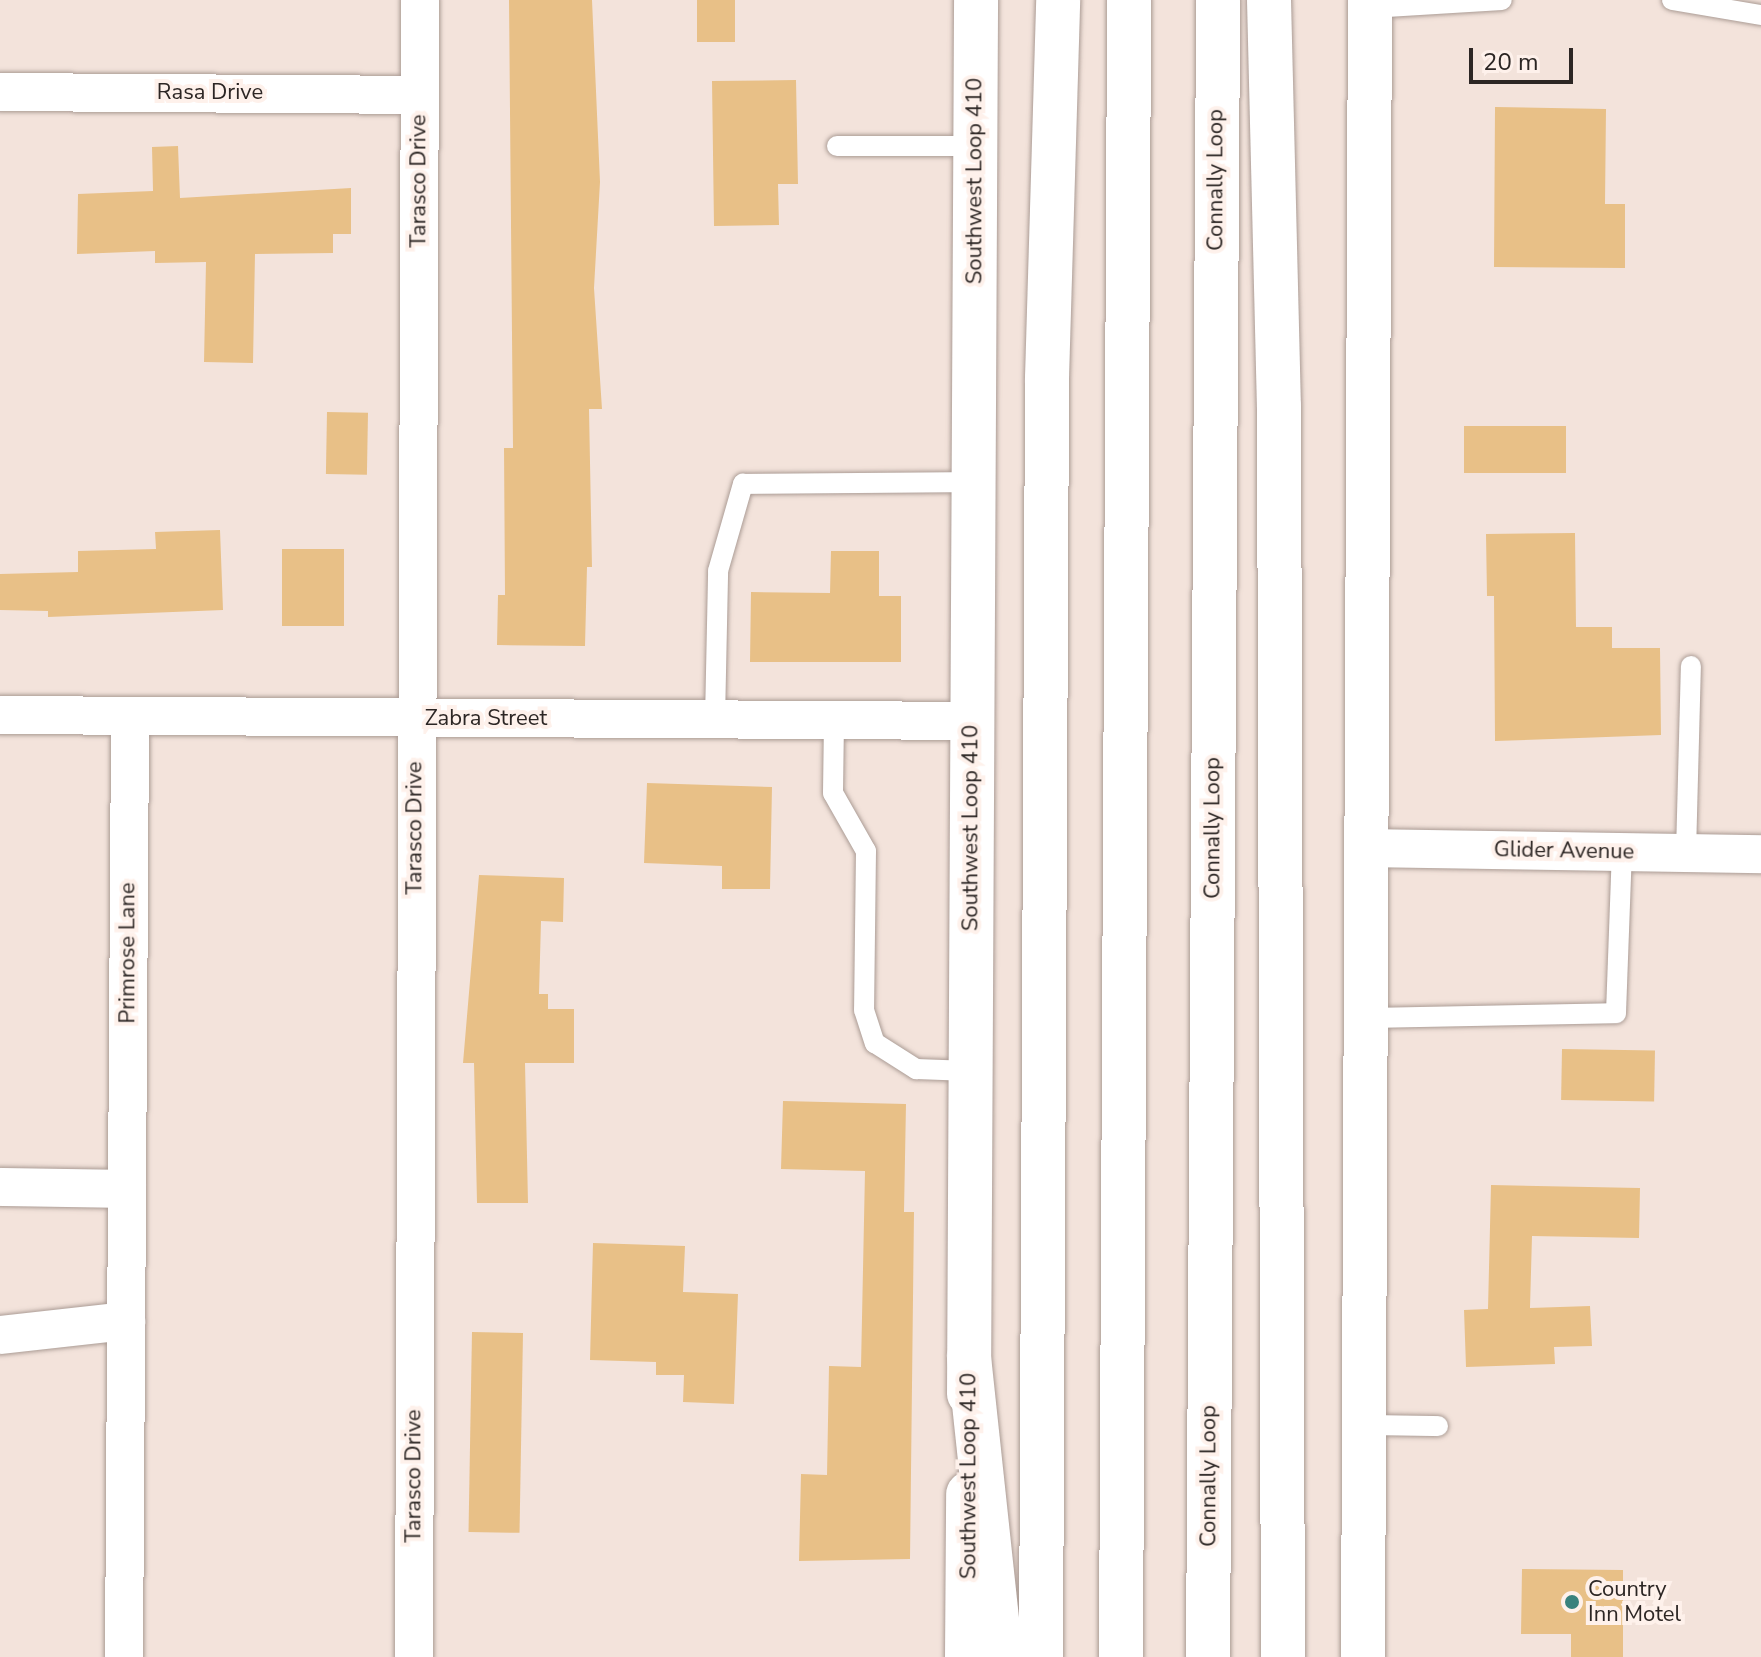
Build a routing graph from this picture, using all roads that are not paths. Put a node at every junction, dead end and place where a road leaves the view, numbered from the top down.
1 (420, 0) edge
2 (976, 0) edge
3 (1058, 0) edge
4 (1129, 0) edge
5 (1218, 0) edge
6 (1269, 0) edge
7 (1502, 0) edge
8 (1672, 0) edge
9 (1370, 4) edge
10 (1761, 15) edge
11 (0, 92) edge
12 (419, 95) junction
13 (837, 146) dead end
14 (975, 146) junction
15 (973, 482) junction
16 (1691, 666) dead end
17 (0, 715) edge
18 (130, 717) junction
19 (415, 719) junction
20 (715, 720) junction
21 (834, 721) junction
22 (972, 721) junction
23 (1367, 848) junction
24 (1622, 852) junction
25 (1686, 853) junction
26 (1761, 854) edge
27 (1366, 1018) junction
28 (970, 1071) junction
29 (0, 1187) edge
30 (127, 1189) junction
31 (126, 1321) junction
32 (0, 1335) edge
33 (969, 1357) junction
34 (1364, 1425) junction
35 (1438, 1426) dead end
36 (124, 1657) edge
37 (414, 1657) edge
38 (967, 1657) edge
39 (1001, 1657) edge
40 (1041, 1657) edge
41 (1121, 1657) edge
42 (1208, 1657) edge
43 (1283, 1657) edge
44 (1363, 1657) edge

1 - 12 street, Tarasco Drive
2 - 14 main road, Southwest Loop 410
3 - 40 main road
4 - 41 main road
5 - 42 main road, Connally Loop
6 - 43 main road
7 - 9 lane
8 - 10 lane
9 - 23 main road
11 - 12 street, Rasa Drive
12 - 19 street, Tarasco Drive
13 - 14 lane
14 - 15 main road, Southwest Loop 410
15 - 20 lane
15 - 22 main road, Southwest Loop 410
16 - 25 lane
17 - 18 street, Zabra Street
18 - 19 street, Zabra Street
18 - 30 street, Primrose Lane
19 - 20 street, Zabra Street
19 - 37 street, Tarasco Drive
20 - 21 street, Zabra Street
21 - 22 street, Zabra Street
21 - 28 lane
22 - 28 main road, Southwest Loop 410
23 - 24 street, Glider Avenue
23 - 27 main road
24 - 25 street, Glider Avenue
24 - 27 lane
25 - 26 street, Glider Avenue
27 - 34 main road
28 - 33 main road, Southwest Loop 410
29 - 30 street
30 - 31 street, Primrose Lane
31 - 32 street
31 - 36 street, Primrose Lane
33 - 38 main road, Southwest Loop 410
33 - 39 main road
34 - 35 lane
34 - 44 main road

